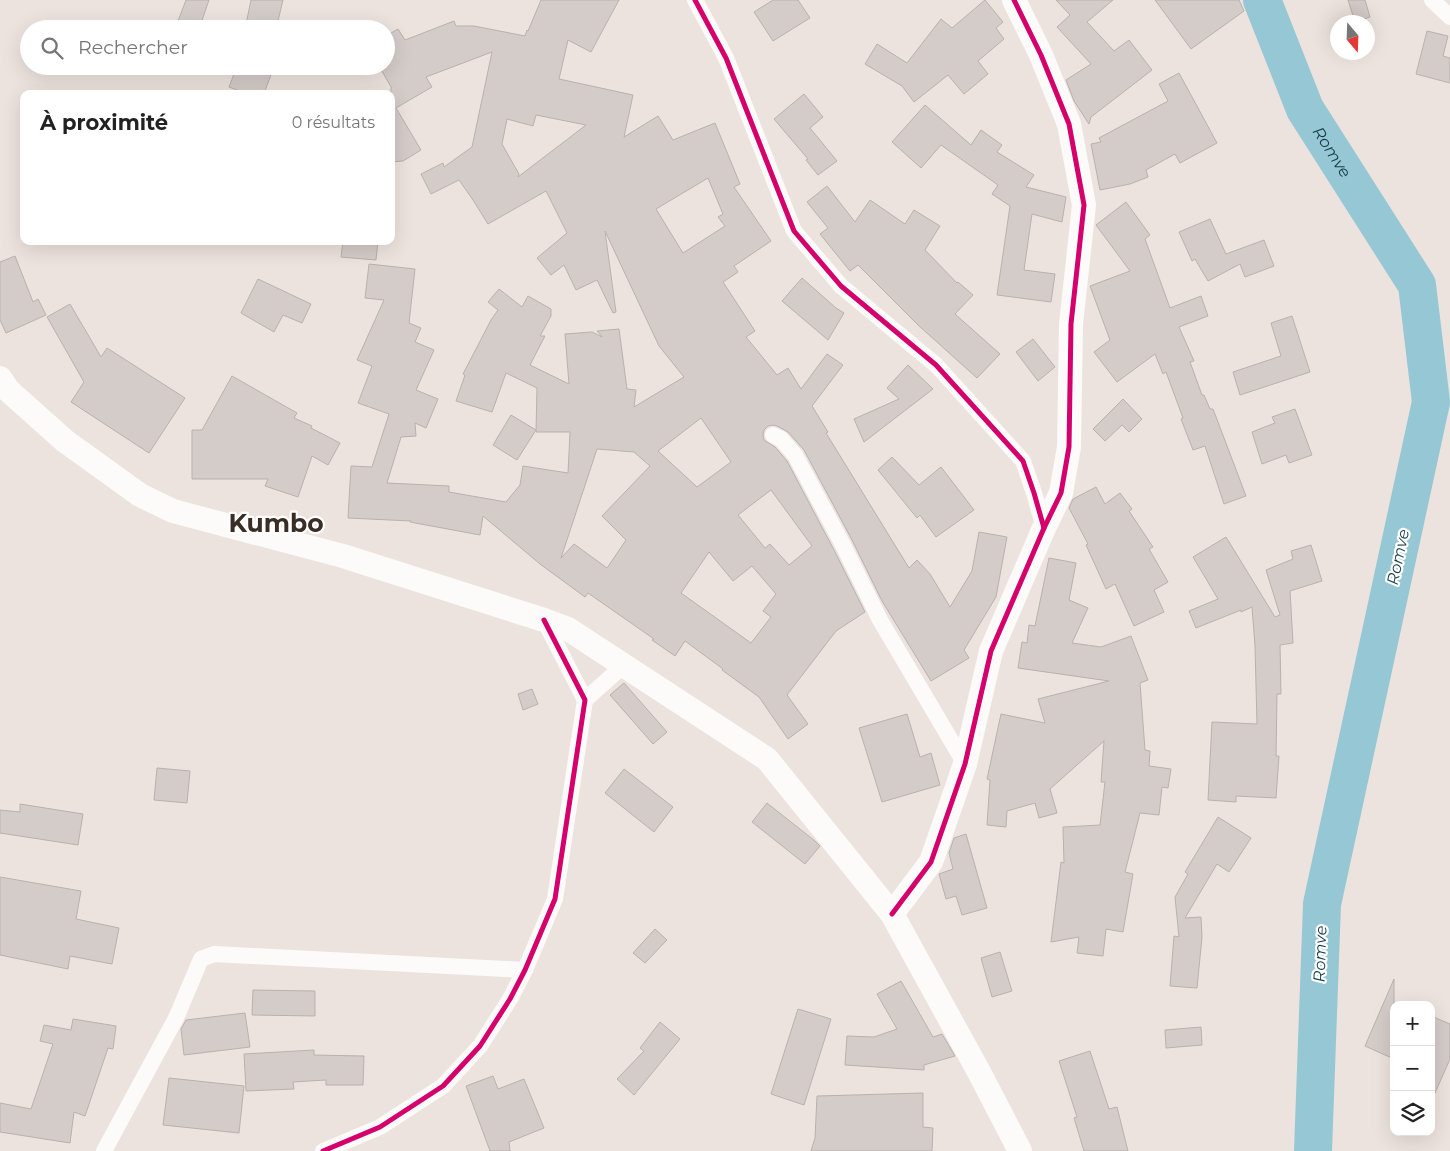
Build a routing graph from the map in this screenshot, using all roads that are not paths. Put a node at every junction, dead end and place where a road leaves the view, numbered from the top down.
1 (695, 0) edge
2 (1014, 0) edge
3 (1432, 0) edge
4 (1450, 18) edge
5 (0, 378) edge
6 (773, 435) dead end
7 (1044, 528) junction
8 (544, 620) junction
9 (624, 665) junction
10 (585, 700) junction
11 (965, 764) junction
12 (892, 914) junction
13 (525, 970) junction
14 (104, 1151) edge
15 (323, 1151) edge
16 (1020, 1151) edge

1 - 7 street
2 - 7 main road
3 - 4 street
5 - 8 main road
6 - 11 street
7 - 11 main road
8 - 9 main road
8 - 10 street
9 - 10 street
9 - 12 main road
10 - 13 street
11 - 12 main road
12 - 16 main road
13 - 14 street
13 - 15 street

